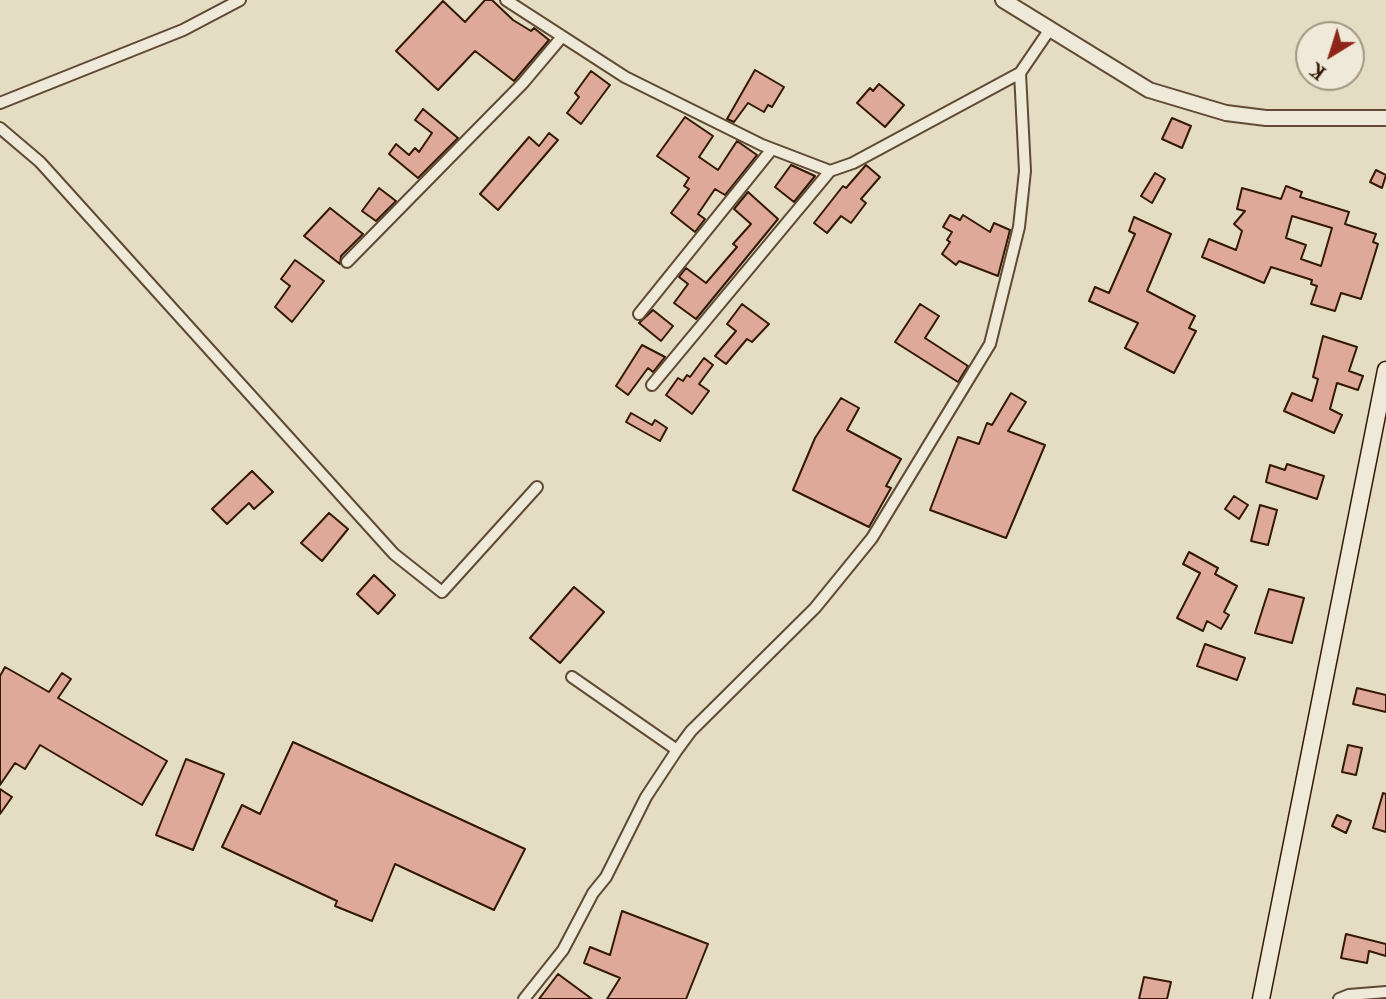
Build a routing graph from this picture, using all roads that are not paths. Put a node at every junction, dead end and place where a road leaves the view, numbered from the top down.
1 (240, 0) edge
2 (506, 0) edge
3 (1003, 0) edge
4 (1050, 29) junction
5 (561, 38) junction
6 (1020, 73) junction
7 (0, 103) edge
8 (1386, 118) edge
9 (0, 128) edge
10 (772, 149) junction
11 (830, 171) junction
12 (347, 262) dead end
13 (639, 314) dead end
14 (1386, 369) edge
15 (652, 385) dead end
16 (537, 486) dead end
17 (572, 677) dead end
18 (677, 750) junction
19 (1386, 992) edge
20 (524, 999) edge
21 (1261, 999) edge
22 (1339, 999) edge

1 - 7 street
2 - 5 street
3 - 4 street
4 - 6 street
4 - 8 street
5 - 10 street
5 - 12 street
6 - 11 street
6 - 18 street
9 - 16 street
10 - 11 street
10 - 13 street
11 - 15 street
14 - 21 main road
17 - 18 street
18 - 20 street
19 - 22 street

